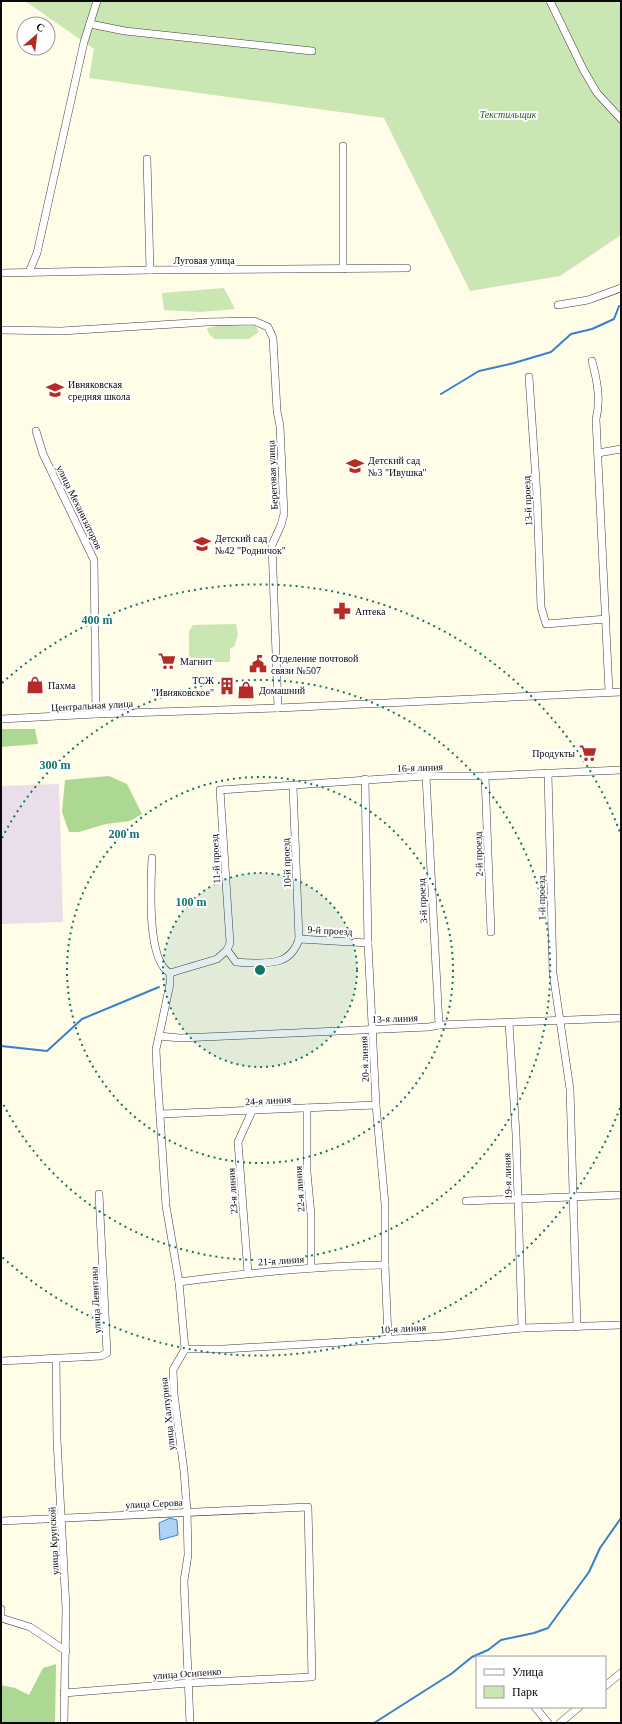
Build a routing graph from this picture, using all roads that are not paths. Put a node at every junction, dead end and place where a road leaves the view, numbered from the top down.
1 (97, 1) edge
2 (550, 1) edge
3 (90, 24) junction
4 (312, 51) dead end
5 (621, 119) edge
6 (343, 146) dead end
7 (147, 158) dead end
8 (407, 268) dead end
9 (343, 269) junction
10 (150, 270) junction
11 (28, 272) junction
12 (1, 273) edge
13 (621, 288) edge
14 (558, 305) dead end
15 (1, 330) edge
16 (592, 361) dead end
17 (529, 377) dead end
18 (36, 431) dead end
19 (621, 449) edge
20 (598, 453) junction
21 (606, 619) junction
22 (609, 692) junction
23 (621, 692) edge
24 (278, 708) junction
25 (96, 714) junction
26 (1, 719) edge
27 (621, 770) edge
28 (548, 773) junction
29 (426, 776) junction
30 (485, 776) junction
31 (365, 779) junction
32 (293, 786) junction
33 (220, 790) joint
34 (152, 858) dead end
35 (491, 932) dead end
36 (299, 939) junction
37 (368, 943) junction
38 (227, 950) junction
39 (170, 973) junction
40 (621, 1018) edge
41 (560, 1021) junction
42 (509, 1023) junction
43 (439, 1025) junction
44 (373, 1029) junction
45 (159, 1036) junction
46 (376, 1105) junction
47 (307, 1108) junction
48 (252, 1111) junction
49 (161, 1114) junction
50 (99, 1194) dead end
51 (621, 1195) edge
52 (572, 1196) junction
53 (518, 1198) junction
54 (466, 1201) dead end
55 (384, 1266) junction
56 (311, 1268) junction
57 (248, 1273) junction
58 (179, 1282) junction
59 (621, 1325) edge
60 (577, 1327) junction
61 (522, 1328) junction
62 (388, 1338) junction
63 (185, 1349) junction
64 (56, 1359) junction
65 (1, 1361) edge
66 (187, 1511) junction
67 (62, 1518) junction
68 (1, 1521) edge
69 (1, 1609) edge
70 (66, 1651) junction
71 (621, 1673) edge
72 (312, 1676) joint
73 (189, 1683) junction
74 (606, 1685) edge
75 (64, 1693) junction
76 (536, 1708) edge
77 (578, 1708) edge
78 (64, 1723) edge
79 (190, 1723) edge
80 (548, 1723) edge
81 (560, 1723) edge

1 - 3 street
2 - 5 street
3 - 4 street
3 - 11 street
6 - 9 street
7 - 10 street
8 - 9 street, Луговая улица
9 - 10 street, Луговая улица
10 - 11 street, Луговая улица
11 - 12 street, Луговая улица
13 - 14 street
15 - 24 street, Береговая улица
16 - 20 street
17 - 21 street, 13-й проезд
18 - 25 street, улица Механизаторов
19 - 20 street
20 - 21 street
21 - 22 street
22 - 23 street
22 - 24 street, Центральная улица
24 - 25 street, Центральная улица
25 - 26 street, Центральная улица
27 - 28 street, 16-я линия
28 - 30 street, 16-я линия
28 - 41 street, 1-й проезд
29 - 30 street, 16-я линия
29 - 31 street, 16-я линия
29 - 43 street, 3-й проезд
30 - 35 street, 2-й проезд
31 - 32 street, 16-я линия
31 - 37 street, 20-я линия
32 - 33 street, 16-я линия
32 - 36 street, 10-й проезд
33 - 38 street, 11-й проезд
34 - 39 street
36 - 37 street, 9-й проезд
36 - 38 street, 9-й проезд
37 - 44 street, 20-я линия
38 - 39 street
39 - 45 street
40 - 41 street, 13-я линия
41 - 42 street, 13-я линия
41 - 52 street, 1-й проезд
42 - 43 street, 13-я линия
42 - 53 street, 19-я линия
43 - 44 street, 13-я линия
44 - 45 street, 13-я линия
44 - 46 street, 20-я линия
45 - 49 street
46 - 47 street, 24-я линия
46 - 55 street, 20-я линия
47 - 48 street, 24-я линия
47 - 56 street, 22-я линия
48 - 49 street, 24-я линия
48 - 57 street, 23-я линия
49 - 58 street
50 - 64 street, улица Левитана
51 - 52 street
52 - 53 street
52 - 60 street, 1-й проезд
53 - 54 street
53 - 61 street, 19-я линия
55 - 56 street, 21-я линия
55 - 62 street, 20-я линия
56 - 57 street, 21-я линия
57 - 58 street, 21-я линия
58 - 63 street
59 - 60 street, 10-я линия
60 - 61 street, 10-я линия
61 - 62 street, 10-я линия
62 - 63 street, 10-я линия
63 - 66 street, улица Халтурина
64 - 65 street
64 - 67 street, улица Крупской
66 - 67 street, улица Серова
66 - 72 street, улица Серова
66 - 73 street, улица Халтурина
67 - 68 street, улица Серова
67 - 70 street, улица Крупской
69 - 70 street
70 - 75 street, улица Крупской
71 - 74 street
72 - 73 street, улица Осипенко
73 - 75 street, улица Осипенко
73 - 79 street, улица Халтурина
75 - 78 street, улица Крупской
76 - 80 street
77 - 81 street

